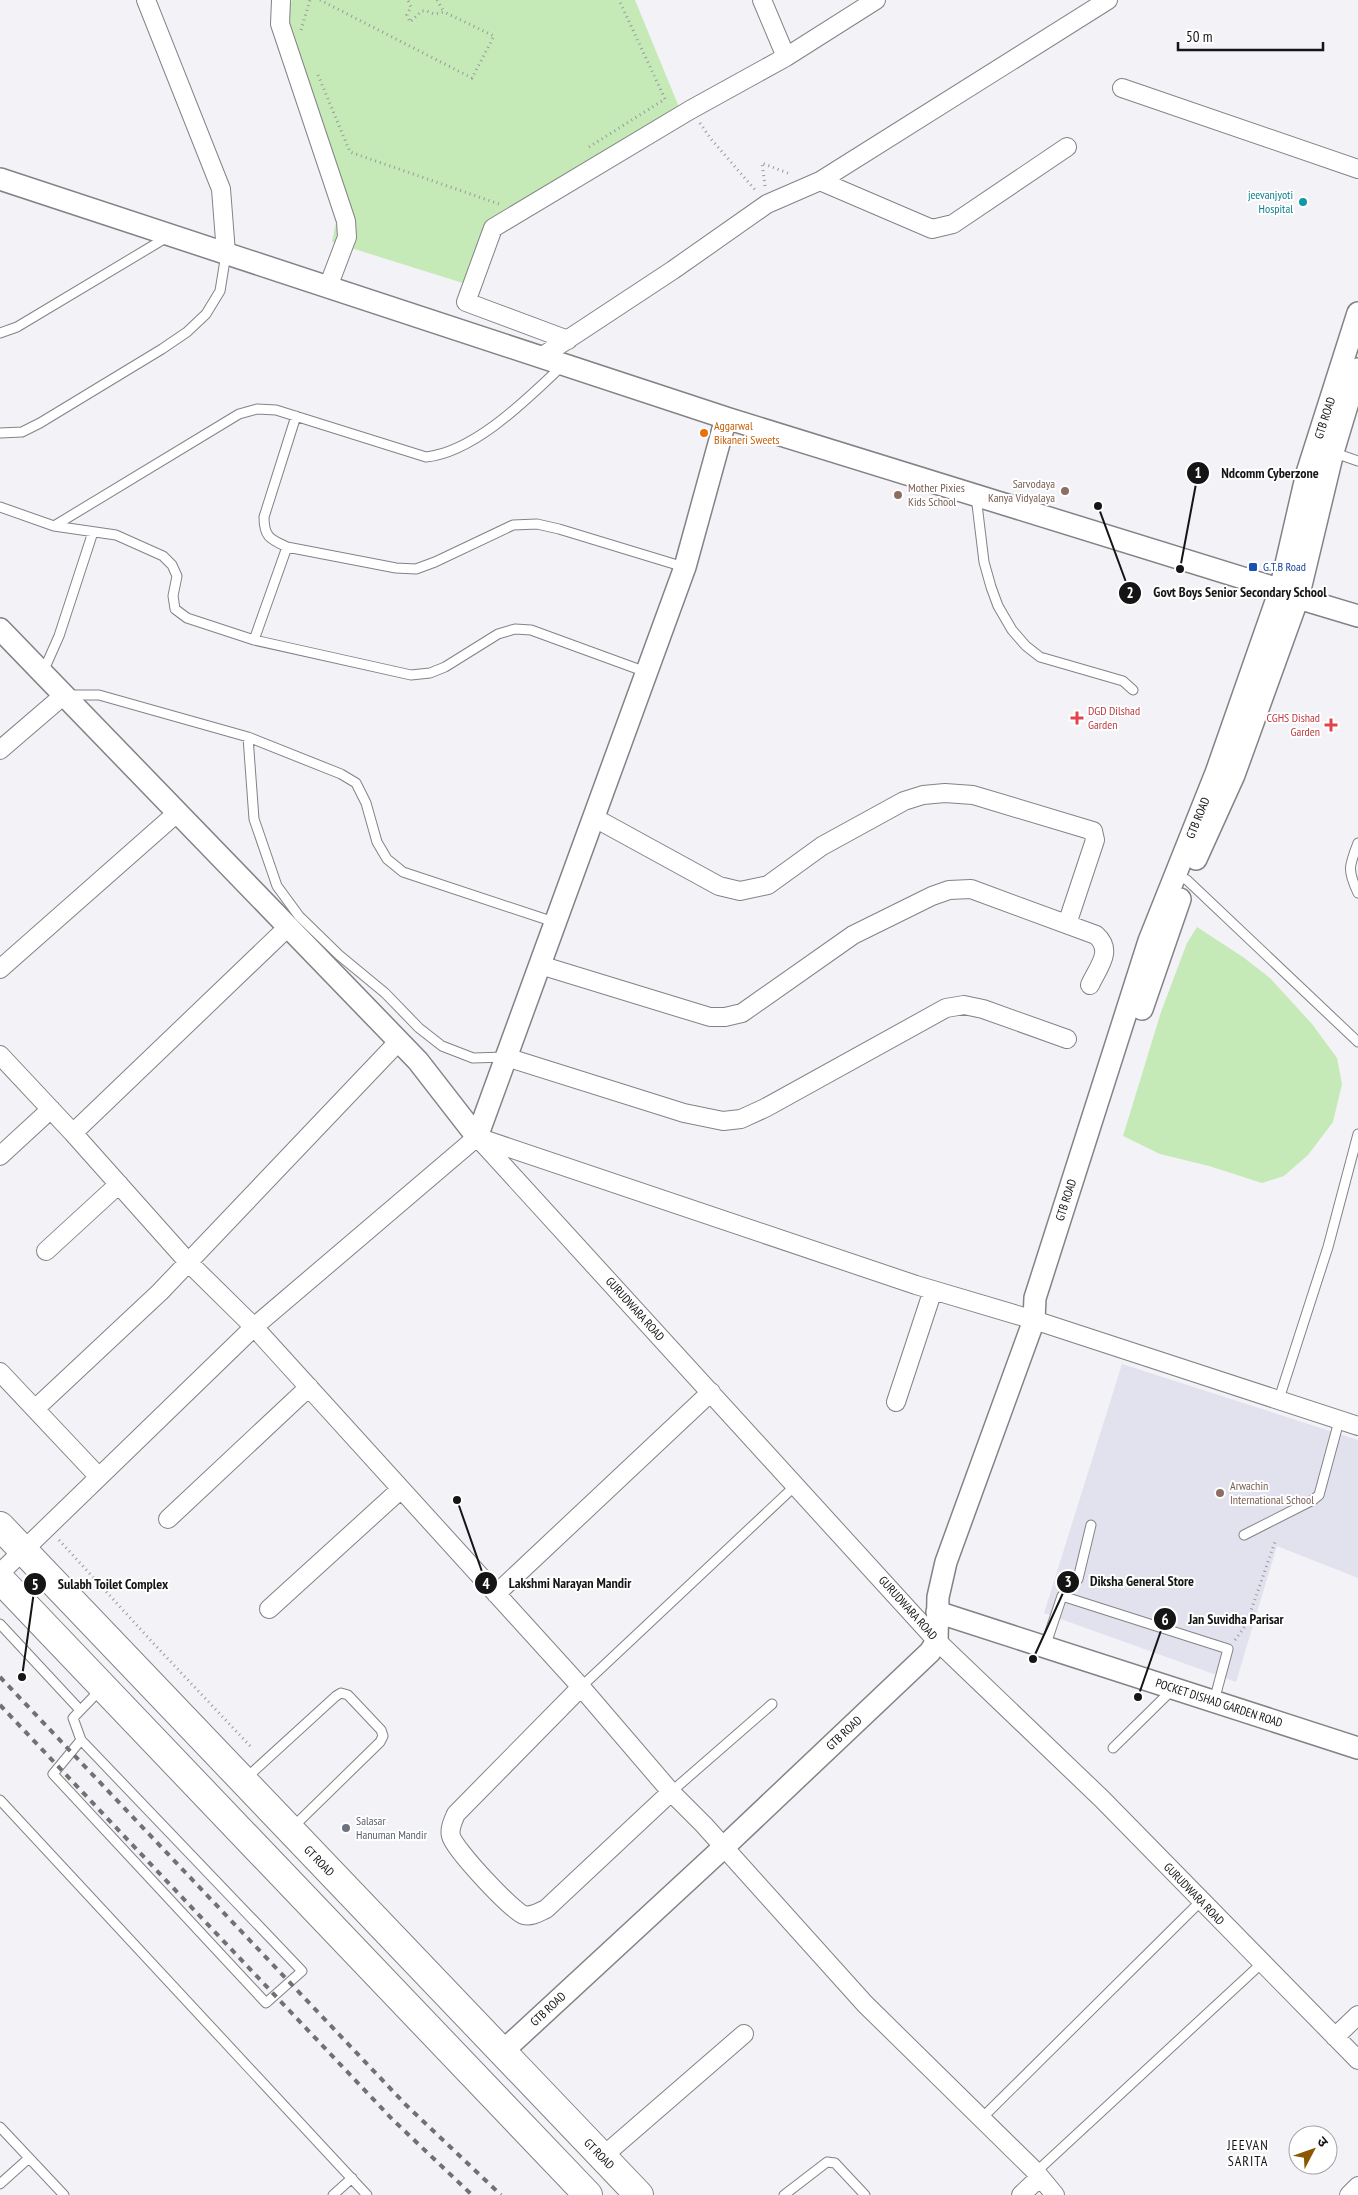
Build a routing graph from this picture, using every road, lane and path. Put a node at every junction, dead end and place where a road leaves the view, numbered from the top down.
1 (146, 0) edge
2 (281, 0) edge
3 (310, 0) edge
4 (320, 0) edge
5 (408, 0) edge
6 (438, 0) edge
7 (619, 0) edge
8 (762, 0) edge
9 (876, 0) edge
10 (1108, 0) edge
11 (444, 12) junction
12 (300, 32) dead end
13 (786, 56) junction
14 (315, 66) dead end
15 (1122, 88) dead end
16 (665, 99) junction
17 (690, 110) junction
18 (1067, 147) dead end
19 (582, 151) dead end
20 (1358, 169) edge
21 (0, 179) edge
22 (817, 182) junction
23 (507, 199) dead end
24 (767, 204) junction
25 (171, 235) junction
26 (226, 254) junction
27 (328, 287) junction
28 (1358, 313) edge
29 (0, 332) edge
30 (568, 340) junction
31 (541, 357) junction
32 (563, 364) junction
33 (1358, 369) edge
34 (296, 416) junction
35 (726, 418) junction
36 (0, 433) edge
37 (1324, 449) junction
38 (1358, 461) edge
39 (976, 495) junction
40 (0, 507) edge
41 (54, 526) junction
42 (93, 532) junction
43 (286, 547) junction
44 (684, 567) junction
45 (1289, 594) junction
46 (1358, 616) edge
47 (0, 629) edge
48 (254, 640) junction
49 (646, 672) junction
50 (42, 673) junction
51 (1133, 690) dead end
52 (64, 695) junction
53 (248, 737) junction
54 (0, 750) edge
55 (178, 812) junction
56 (594, 817) junction
57 (1358, 843) edge
58 (1181, 878) junction
59 (1358, 893) edge
60 (555, 923) junction
61 (1067, 924) junction
62 (288, 927) junction
63 (540, 964) junction
64 (0, 969) edge
65 (1090, 985) dead end
66 (1067, 1039) dead end
67 (399, 1041) junction
68 (1358, 1042) edge
69 (0, 1055) edge
70 (506, 1057) junction
71 (50, 1109) junction
72 (73, 1133) junction
73 (1358, 1134) edge
74 (477, 1137) junction
75 (0, 1156) edge
76 (119, 1184) junction
77 (46, 1251) dead end
78 (188, 1262) junction
79 (933, 1290) junction
80 (1034, 1320) junction
81 (254, 1326) junction
82 (0, 1372) edge
83 (309, 1387) junction
84 (711, 1392) junction
85 (896, 1402) dead end
86 (1278, 1402) junction
87 (35, 1409) junction
88 (1339, 1420) junction
89 (1358, 1426) edge
90 (99, 1477) junction
91 (796, 1485) junction
92 (401, 1489) junction
93 (168, 1519) dead end
94 (1092, 1525) dead end
95 (0, 1526) edge
96 (47, 1526) junction
97 (1244, 1535) dead end
98 (1276, 1539) dead end
99 (24, 1550) junction
100 (0, 1573) edge
101 (0, 1579) edge
102 (496, 1594) junction
103 (1062, 1596) junction
104 (270, 1609) dead end
105 (937, 1612) junction
106 (0, 1624) edge
107 (937, 1641) junction
108 (1045, 1647) junction
109 (1228, 1650) junction
110 (103, 1687) junction
111 (580, 1687) junction
112 (1173, 1688) junction
113 (1214, 1702) junction
114 (772, 1704) dead end
115 (80, 1710) junction
116 (81, 1740) junction
117 (252, 1748) dead end
118 (1113, 1748) dead end
119 (1358, 1748) edge
120 (243, 1781) junction
121 (671, 1792) junction
122 (0, 1800) edge
123 (290, 1830) junction
124 (724, 1847) junction
125 (1201, 1902) junction
126 (1262, 1963) junction
127 (1358, 2015) edge
128 (744, 2034) dead end
129 (1335, 2037) junction
130 (502, 2052) junction
131 (1358, 2060) edge
132 (982, 2118) junction
133 (0, 2127) edge
134 (602, 2157) junction
135 (29, 2158) junction
136 (556, 2163) junction
137 (1038, 2175) junction
138 (352, 2178) junction
139 (0, 2184) edge
140 (1358, 2186) edge
141 (634, 2193) edge
142 (64, 2195) edge
143 (333, 2195) edge
144 (367, 2195) edge
145 (565, 2195) edge
146 (588, 2195) edge
147 (784, 2195) edge
148 (865, 2195) edge
149 (1021, 2195) edge
150 (1055, 2195) edge
151 (1349, 2195) edge

1 - 26 street
2 - 27 street
3 - 12 path
4 - 11 path
5 - 11 path
6 - 11 path
7 - 16 path
8 - 13 street
9 - 13 street
10 - 22 street
13 - 17 street
14 - 23 path
15 - 20 street
16 - 17 path
16 - 19 path
17 - 24 path
17 - 30 street
18 - 22 street
21 - 25 street
22 - 24 street
22 - 24 path
24 - 30 street
25 - 26 street
25 - 29 lane
26 - 27 street
26 - 36 lane
27 - 31 street
28 - 37 street, GTB ROAD
30 - 31 street
31 - 32 street
32 - 34 lane
32 - 35 street
33 - 37 street, GTB ROAD
34 - 41 lane
34 - 43 lane
35 - 39 street
35 - 44 street
37 - 38 lane
37 - 45 street, GTB ROAD
39 - 45 street
39 - 51 lane
40 - 41 lane
41 - 42 lane
42 - 48 lane
42 - 50 lane
43 - 44 lane
43 - 48 lane
44 - 49 street
45 - 46 street
45 - 58 street, GTB ROAD
47 - 50 street
48 - 49 lane
49 - 56 street
50 - 52 street
52 - 53 lane
52 - 54 street
52 - 55 street
53 - 60 lane
53 - 70 lane
55 - 62 street
55 - 64 street
56 - 60 street
56 - 61 street
57 - 59 lane
58 - 68 lane
58 - 80 street, GTB ROAD
60 - 63 street
61 - 63 street
61 - 65 street
62 - 67 street
62 - 72 street
63 - 70 street
66 - 70 street
67 - 74 street
67 - 78 street
69 - 71 street
70 - 74 street
71 - 72 street
71 - 75 street
72 - 76 street
73 - 86 lane
74 - 79 street
74 - 81 street
74 - 84 street, GURUDWARA ROAD
76 - 77 street
76 - 78 street
78 - 81 street
78 - 87 street
79 - 80 street
79 - 85 street
80 - 86 street
80 - 105 street, GTB ROAD
81 - 83 street
81 - 90 street
82 - 87 street
83 - 92 street
83 - 93 street
84 - 91 street, GURUDWARA ROAD
84 - 102 street
86 - 88 street
87 - 90 street
88 - 89 street
88 - 97 lane
90 - 96 street
91 - 107 street, GURUDWARA ROAD
91 - 111 lane
92 - 102 street
92 - 104 street
94 - 103 lane
95 - 99 highway, GT ROAD
96 - 99 street
96 - 117 path
98 - 109 path
99 - 100 street
99 - 120 highway, GT ROAD
101 - 110 highway
102 - 111 street
103 - 108 lane
103 - 109 lane
105 - 107 street, GTB ROAD
105 - 108 street, POCKET DISHAD GARDEN ROAD
106 - 115 lane
107 - 124 street, GTB ROAD
107 - 125 street, GURUDWARA ROAD
108 - 112 street, POCKET DISHAD GARDEN ROAD
109 - 113 lane
110 - 115 lane
110 - 136 highway
111 - 121 street
111 - 121 street
112 - 113 street, POCKET DISHAD GARDEN ROAD
112 - 118 lane
113 - 119 street, POCKET DISHAD GARDEN ROAD
114 - 121 lane
115 - 116 lane
116 - 116 lane
120 - 123 highway, GT ROAD
120 - 123 lane
121 - 124 street
122 - 138 lane
123 - 130 highway, GT ROAD
124 - 130 street, GTB ROAD
124 - 132 street
125 - 126 street, GURUDWARA ROAD
125 - 132 lane
126 - 129 street, GURUDWARA ROAD
126 - 137 lane
127 - 129 street
128 - 134 street
129 - 131 street, GURUDWARA ROAD
130 - 134 highway, GT ROAD
132 - 137 street
133 - 135 lane
134 - 141 highway, GT ROAD
135 - 139 lane
135 - 142 lane
136 - 145 highway
136 - 146 highway
137 - 149 street
137 - 150 street
138 - 143 lane
138 - 144 lane
140 - 151 street
147 - 148 lane

